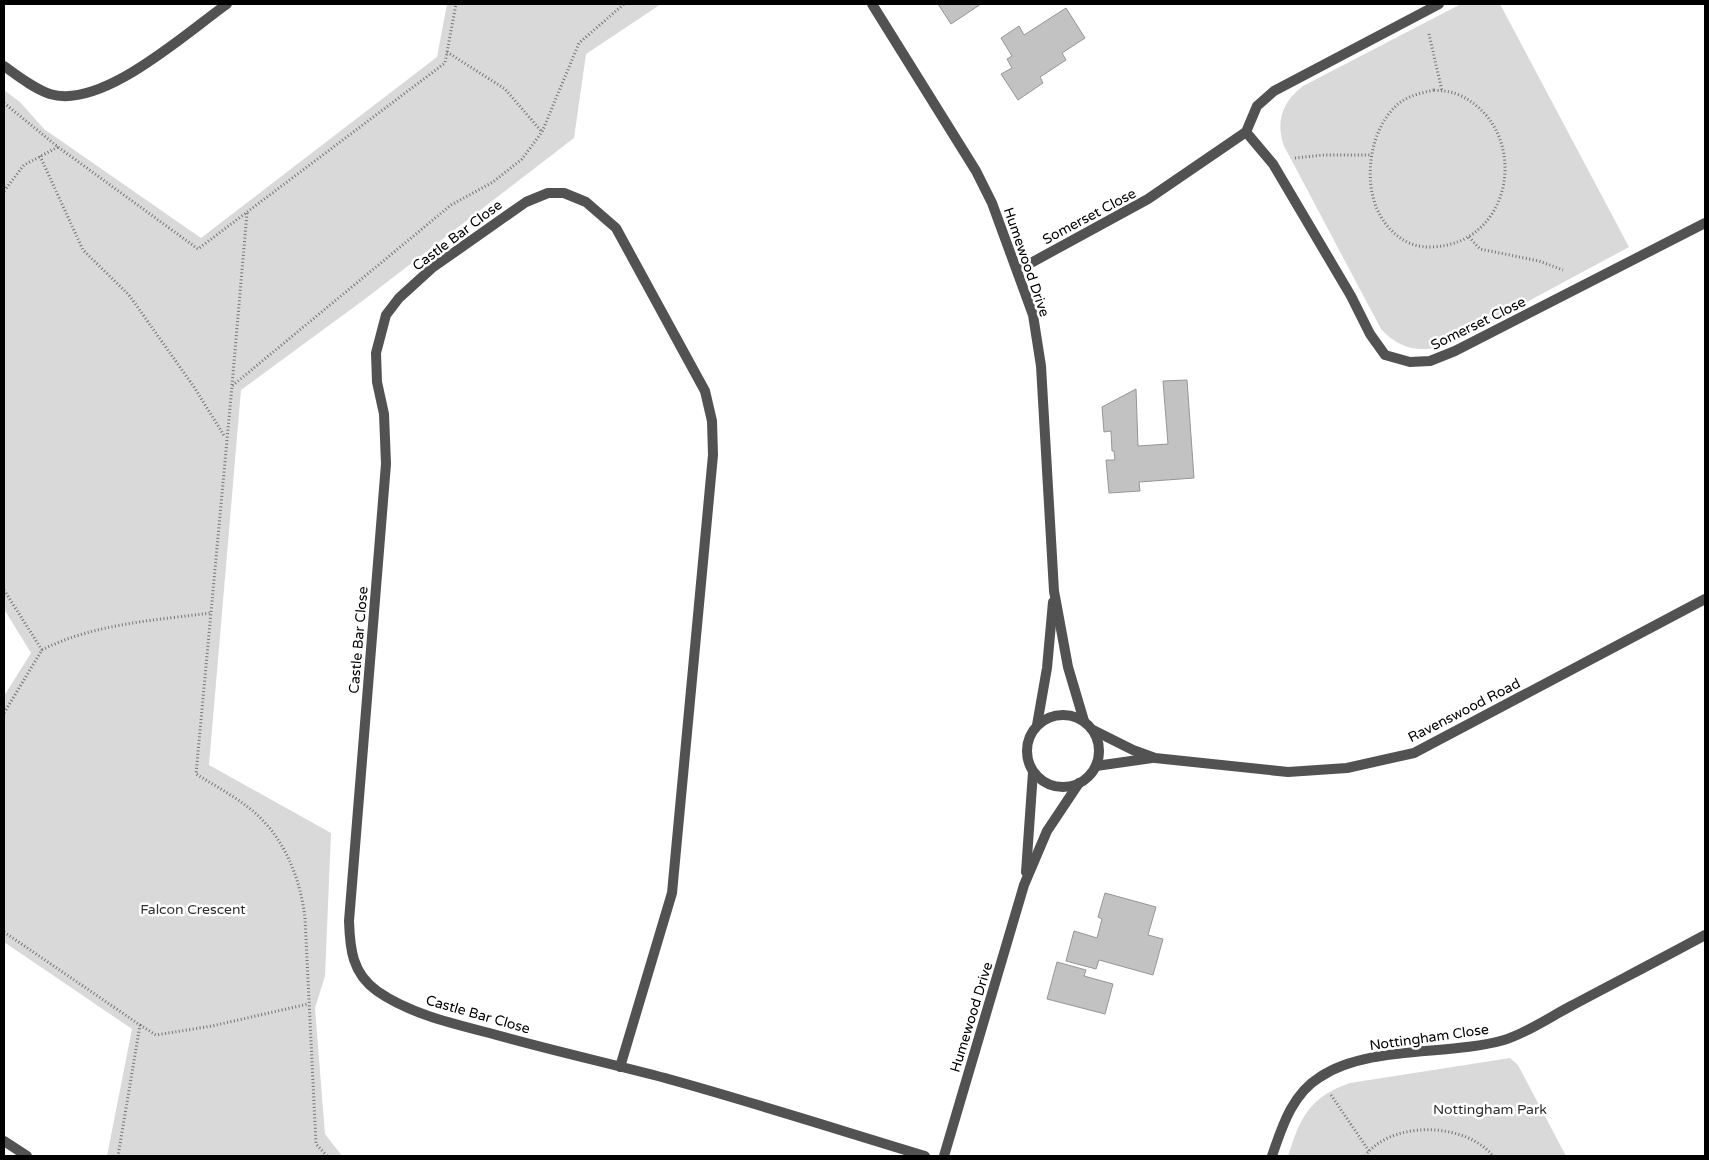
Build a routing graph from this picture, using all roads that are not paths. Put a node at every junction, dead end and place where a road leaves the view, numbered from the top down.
1 (226, 4) edge
2 (872, 4) edge
3 (1439, 4) edge
4 (4, 66) edge
5 (1246, 132) junction
6 (1705, 223) edge
7 (1018, 270) junction
8 (1054, 592) junction
9 (1705, 599) edge
10 (1084, 721) junction
11 (1037, 725) junction
12 (1093, 730) junction
13 (1155, 758) junction
14 (1096, 766) junction
15 (1033, 772) junction
16 (1078, 784) junction
17 (1024, 886) junction
18 (1705, 935) edge
19 (620, 1067) junction
20 (4, 1141) edge
21 (27, 1156) edge
22 (925, 1156) edge
23 (944, 1156) edge
24 (1272, 1156) edge

1 - 4 street
2 - 7 street, Humewood Drive
3 - 5 street
5 - 6 street, Somerset Close
5 - 7 street, Somerset Close
7 - 8 street, Humewood Drive
8 - 10 street, Humewood Drive
8 - 11 street, Humewood Drive
9 - 13 street, Ravenswood Road
10 - 11 street
10 - 12 street
11 - 15 street
12 - 13 street, Ravenswood Road
12 - 14 street
13 - 14 street, Ravenswood Road
14 - 16 street
15 - 16 street
15 - 17 street, Humewood Drive
16 - 17 street, Humewood Drive
17 - 23 street, Humewood Drive
18 - 24 street, Nottingham Close
19 - 19 street, Castle Bar Close
19 - 22 street, Castle Bar Close
20 - 21 street

